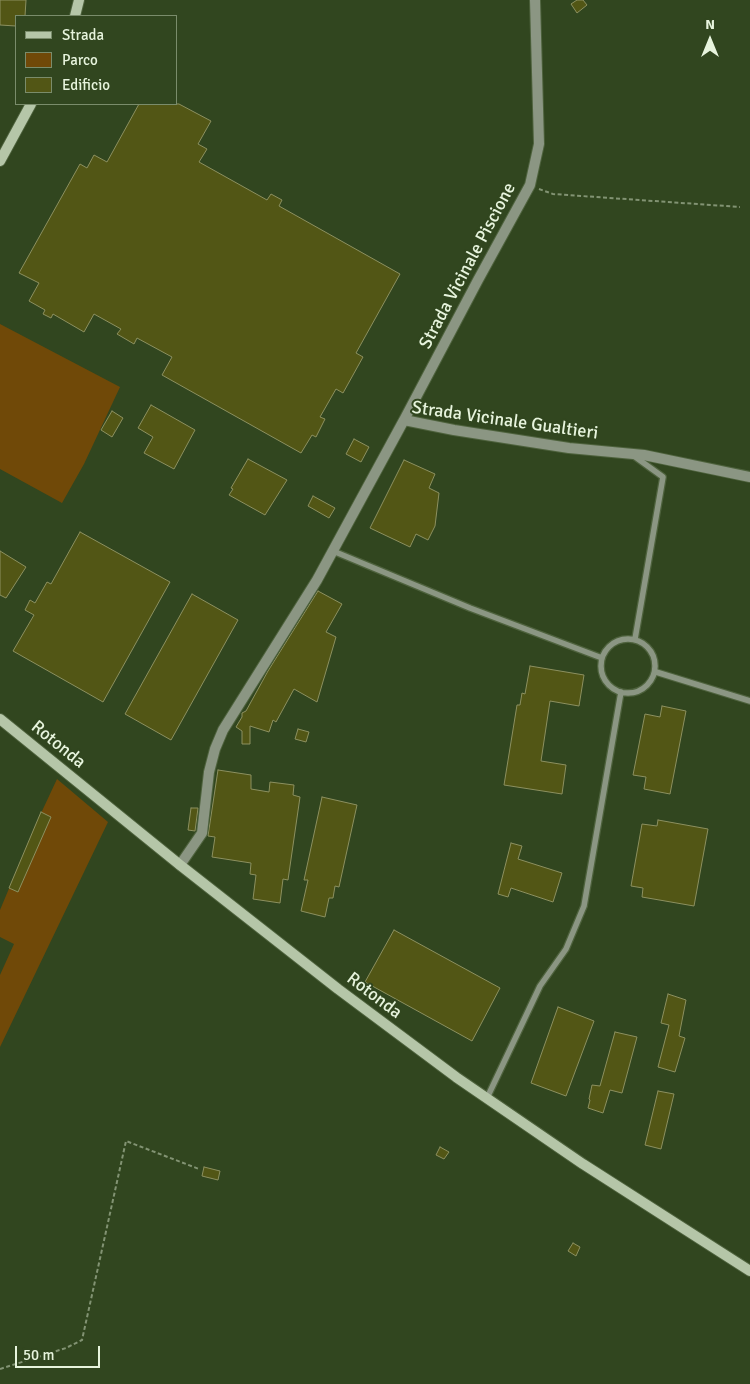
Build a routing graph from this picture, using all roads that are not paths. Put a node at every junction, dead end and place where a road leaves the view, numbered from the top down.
1 (79, 0) edge
2 (535, 0) edge
3 (75, 15) edge
4 (30, 105) edge
5 (0, 161) edge
6 (404, 420) junction
7 (632, 454) junction
8 (750, 477) edge
9 (333, 551) junction
10 (635, 639) junction
11 (602, 658) junction
12 (656, 672) junction
13 (621, 692) junction
14 (750, 701) edge
15 (0, 718) edge
16 (180, 865) junction
17 (487, 1098) junction
18 (750, 1271) edge

1 - 3 main road
2 - 6 street, Strada Vicinale Piscione
4 - 5 main road
6 - 7 street, Strada Vicinale Gualtieri
6 - 9 street, Strada Vicinale Gualtieri
7 - 8 street, Strada Vicinale Gualtieri
7 - 10 lane
9 - 11 lane
9 - 16 street, Strada Vicinale Gualtieri
10 - 11 lane
10 - 12 lane
11 - 13 lane
12 - 13 lane
12 - 14 lane
13 - 17 lane
15 - 16 main road, Rotonda
16 - 17 main road, Rotonda
17 - 18 main road, Rotonda

